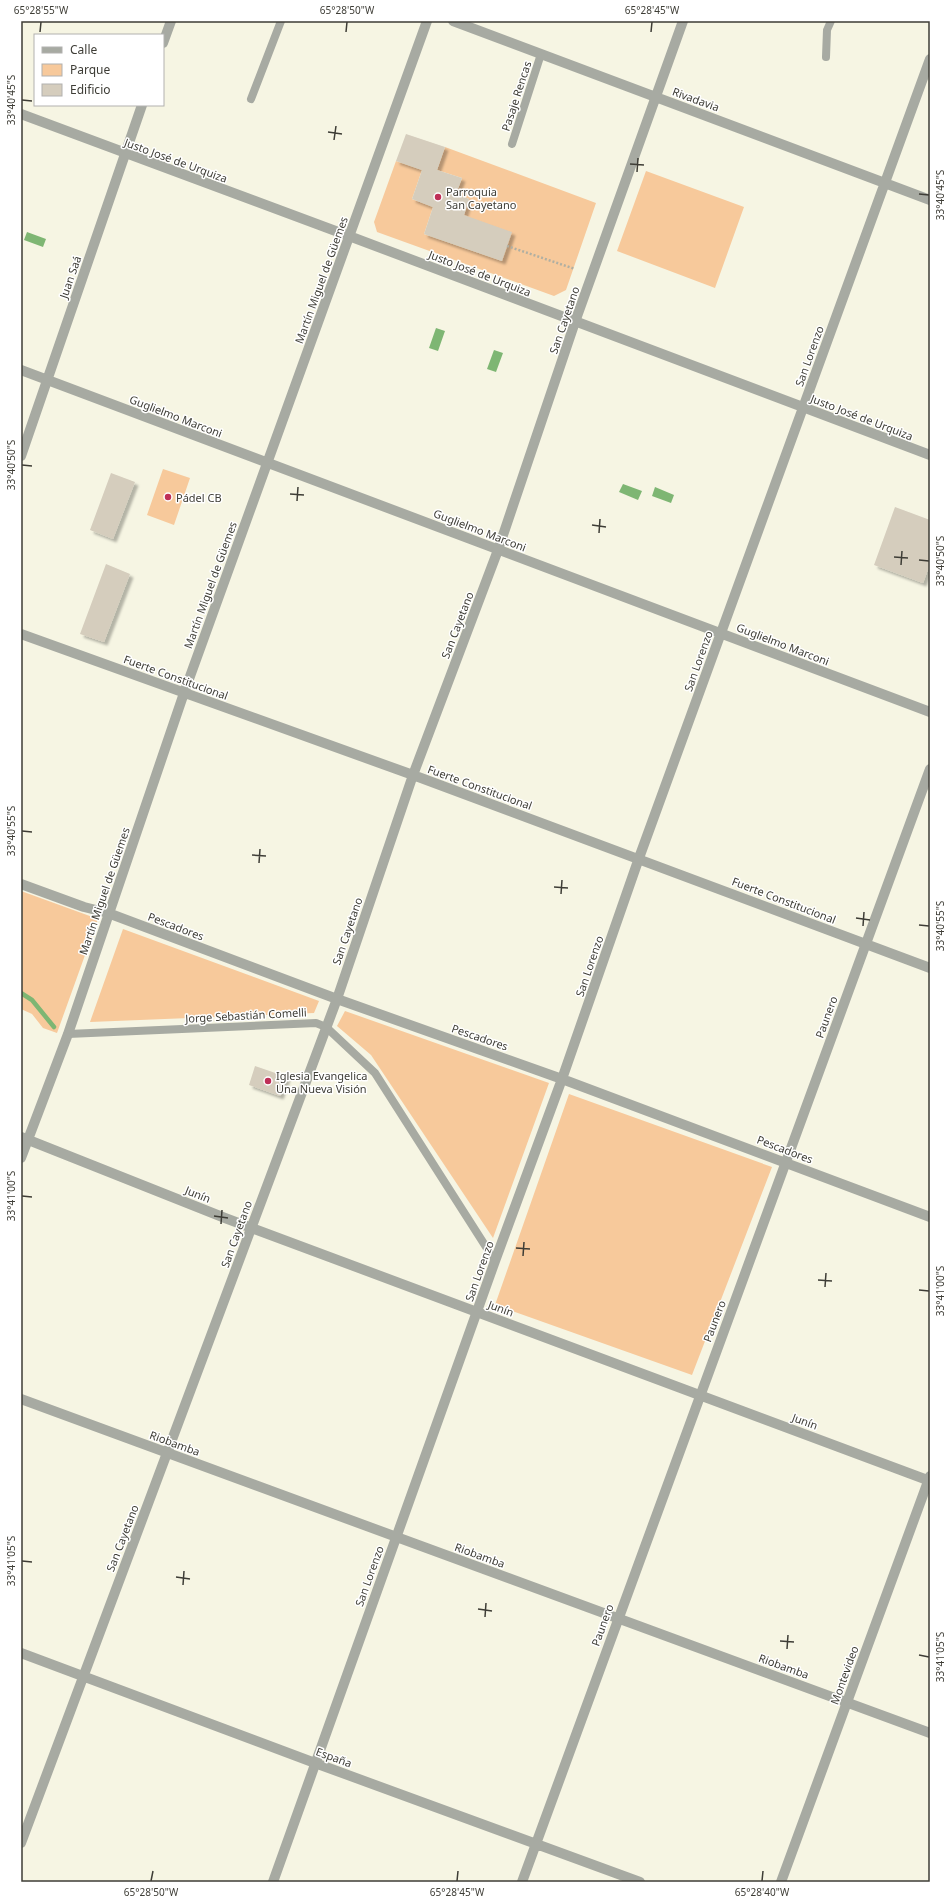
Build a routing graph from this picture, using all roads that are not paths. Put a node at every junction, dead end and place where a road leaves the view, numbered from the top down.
1 (171, 21) edge
2 (281, 21) edge
3 (427, 21) edge
4 (453, 21) edge
5 (683, 21) edge
6 (831, 21) edge
7 (164, 40) edge
8 (541, 54) junction
9 (826, 56) dead end
10 (930, 59) edge
11 (655, 97) junction
12 (251, 100) dead end
13 (142, 106) edge
14 (21, 114) edge
15 (512, 144) dead end
16 (125, 154) junction
17 (885, 183) junction
18 (930, 200) edge
19 (349, 236) junction
20 (575, 322) junction
21 (21, 370) edge
22 (48, 380) junction
23 (802, 408) junction
24 (930, 455) edge
25 (21, 456) edge
26 (267, 463) junction
27 (498, 550) junction
28 (21, 634) edge
29 (721, 634) junction
30 (184, 693) junction
31 (930, 712) edge
32 (930, 769) edge
33 (412, 775) junction
34 (639, 858) junction
35 (21, 884) edge
36 (108, 913) junction
37 (865, 944) junction
38 (930, 968) edge
39 (337, 999) junction
40 (326, 1027) junction
41 (68, 1034) junction
42 (562, 1078) junction
43 (25, 1138) edge
44 (21, 1158) edge
45 (786, 1162) junction
46 (930, 1217) edge
47 (252, 1227) junction
48 (495, 1260) junction
49 (477, 1312) junction
50 (700, 1395) junction
51 (21, 1399) edge
52 (167, 1453) junction
53 (929, 1479) edge
54 (396, 1537) junction
55 (617, 1618) junction
56 (21, 1653) edge
57 (84, 1676) junction
58 (847, 1703) junction
59 (930, 1733) edge
60 (315, 1763) junction
61 (21, 1843) edge
62 (535, 1844) junction
63 (272, 1882) edge
64 (522, 1882) edge
65 (640, 1882) edge
66 (781, 1882) edge

1 - 7 street
2 - 12 lane
3 - 19 street, Martín Miguel de Güemes
4 - 8 street, Rivadavia
5 - 11 street, San Cayetano
6 - 9 lane
8 - 11 street, Rivadavia
8 - 15 lane, Pasaje Rencas
10 - 17 street, San Lorenzo
11 - 17 street, Rivadavia
11 - 20 street, San Cayetano
13 - 16 street, Juan Saá
14 - 16 street, Justo José de Urquiza
16 - 19 street, Justo José de Urquiza
16 - 22 street, Juan Saá
17 - 18 street, Rivadavia
17 - 23 street, San Lorenzo
19 - 20 street, Justo José de Urquiza
19 - 26 street, Martín Miguel de Güemes
20 - 23 street, Justo José de Urquiza
20 - 27 street, San Cayetano
21 - 22 street, Guglielmo Marconi
22 - 25 street, Juan Saá
22 - 26 street, Guglielmo Marconi
23 - 24 street, Justo José de Urquiza
23 - 29 street, San Lorenzo
26 - 27 street, Guglielmo Marconi
26 - 30 street, Martín Miguel de Güemes
27 - 29 street, Guglielmo Marconi
27 - 33 street, San Cayetano
28 - 30 street, Fuerte Constitucional
29 - 31 street, Guglielmo Marconi
29 - 34 street, San Lorenzo
30 - 33 street, Fuerte Constitucional
30 - 36 street, Martín Miguel de Güemes
32 - 37 street, Paunero
33 - 34 street, Fuerte Constitucional
33 - 39 street, San Cayetano
34 - 37 street, Fuerte Constitucional
34 - 42 street, San Lorenzo
35 - 36 street, Pescadores
36 - 39 street, Pescadores
36 - 41 street, Martín Miguel de Güemes
37 - 38 street, Fuerte Constitucional
37 - 45 street, Paunero
39 - 40 street, San Cayetano
39 - 42 street, Pescadores
40 - 41 lane, Jorge Sebastián Comelli
40 - 47 street, San Cayetano
40 - 48 lane
41 - 43 street, Martín Miguel de Güemes
42 - 45 street, Pescadores
42 - 48 street, San Lorenzo
43 - 44 street, Martín Miguel de Güemes
43 - 47 street, Junín
45 - 46 street, Pescadores
45 - 50 street, Paunero
47 - 49 street, Junín
47 - 52 street, San Cayetano
48 - 49 street, San Lorenzo
49 - 50 street, Junín
49 - 54 street, San Lorenzo
50 - 53 street, Junín
50 - 55 street, Paunero
51 - 52 street, Riobamba
52 - 54 street, Riobamba
52 - 57 street, San Cayetano
53 - 58 street, Montevideo
54 - 55 street, Riobamba
54 - 60 street, San Lorenzo
55 - 58 street, Riobamba
55 - 62 street, Paunero
56 - 57 street, España
57 - 60 street, España
57 - 61 street, San Cayetano
58 - 59 street, Riobamba
58 - 66 street, Montevideo
60 - 62 street, España
60 - 63 street, San Lorenzo
62 - 64 street, Paunero
62 - 65 street, España

